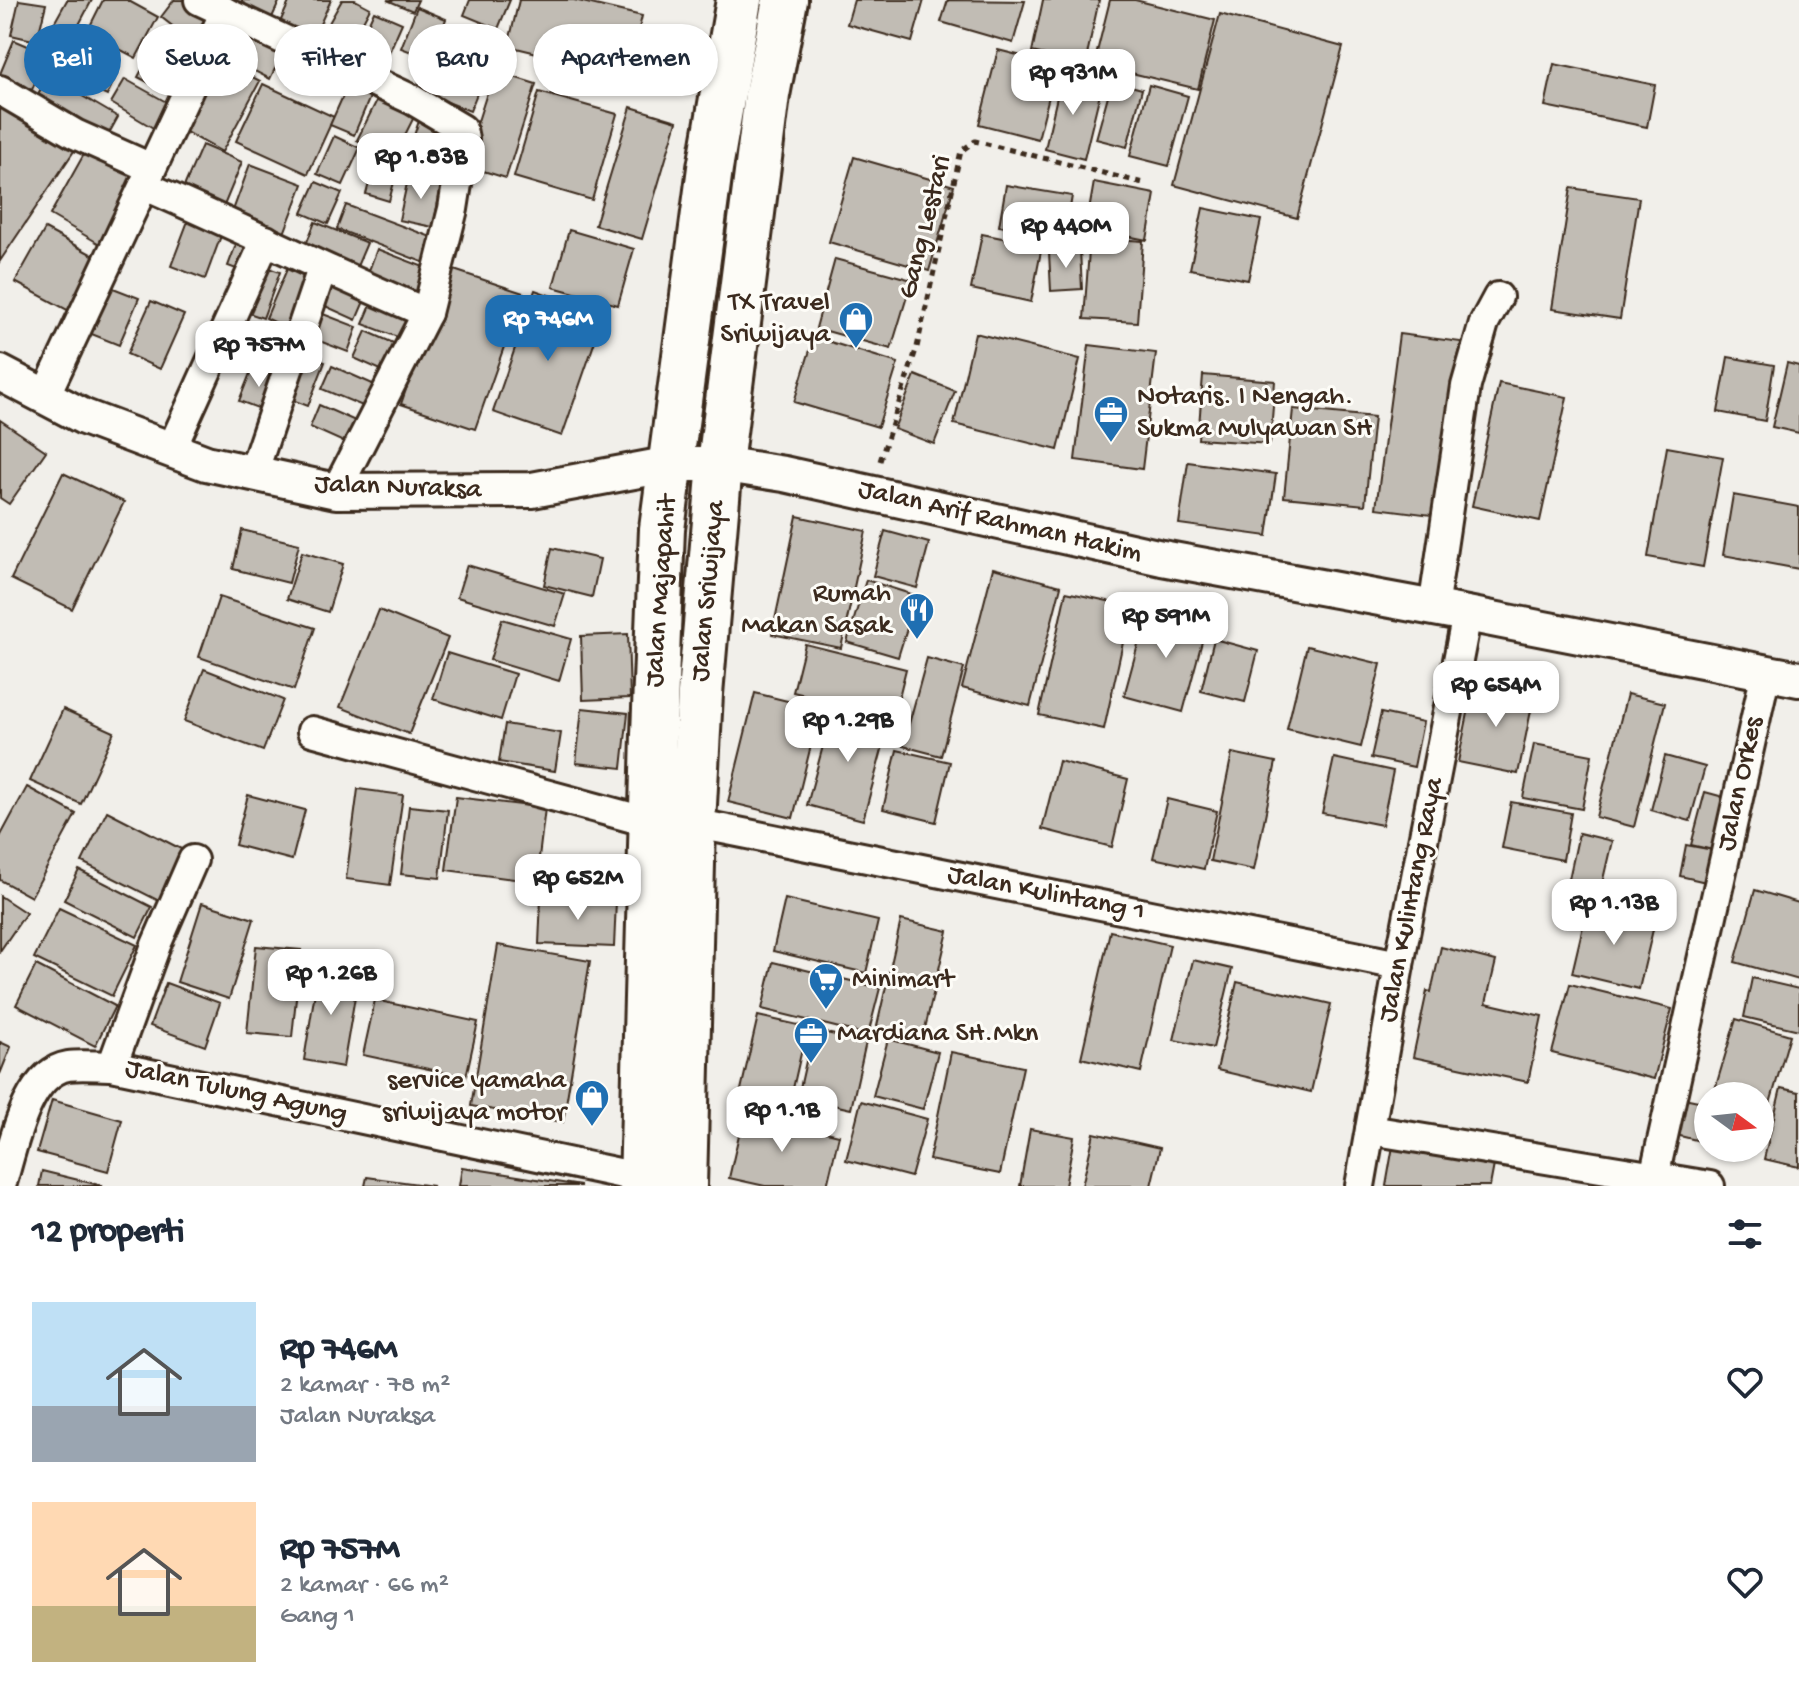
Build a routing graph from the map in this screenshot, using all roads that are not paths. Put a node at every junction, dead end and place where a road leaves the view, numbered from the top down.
1 (739, 0) edge
2 (785, 0) edge
3 (212, 6) edge
4 (0, 90) edge
5 (148, 177) junction
6 (266, 240) junction
7 (322, 269) junction
8 (1498, 297) dead end
9 (427, 313) junction
10 (0, 373) edge
11 (45, 396) junction
12 (171, 450) junction
13 (671, 464) junction
14 (720, 464) junction
15 (253, 473) junction
16 (336, 491) junction
17 (1433, 609) junction
18 (1467, 614) junction
19 (1766, 672) junction
20 (1799, 679) edge
21 (312, 731) dead end
22 (672, 823) junction
23 (193, 860) dead end
24 (1399, 965) junction
25 (112, 1066) junction
26 (1370, 1130) junction
27 (1654, 1177) junction
28 (642, 1182) edge
29 (1, 1186) edge
30 (684, 1186) edge
31 (1360, 1186) edge
32 (1710, 1186) edge

1 - 13 main road, Jalan Majapahit
2 - 14 main road, Jalan Sriwijaya
3 - 5 street
3 - 9 street
4 - 5 street
5 - 6 street
5 - 11 street
6 - 7 street
6 - 12 street
7 - 9 street
7 - 15 street
8 - 17 street
9 - 16 street
10 - 11 street, Jalan Nuraksa
11 - 12 street, Jalan Nuraksa
12 - 15 street, Jalan Nuraksa
13 - 14 street, Jalan Nuraksa
13 - 16 street, Jalan Nuraksa
13 - 22 main road, Jalan Majapahit
14 - 17 street, Jalan Arif Rahman Hakim
14 - 22 main road, Jalan Sriwijaya
15 - 16 street, Jalan Nuraksa
17 - 18 street, Jalan Arif Rahman Hakim
18 - 19 street, Jalan Arif Rahman Hakim
18 - 24 street, Jalan Kulintang Raya
19 - 20 street, Jalan Arif Rahman Hakim
19 - 27 street, Jalan Orkes
21 - 22 street, Jalan Kulintang 1
22 - 24 street, Jalan Kulintang 1
22 - 28 main road, Jalan Majapahit
22 - 30 main road, Jalan Sriwijaya
23 - 25 street, Jalan Tulung Agung
24 - 26 street, Jalan Kulintang Raya
25 - 28 street, Jalan Tulung Agung
25 - 29 street, Jalan Tulung Agung
26 - 27 street
26 - 31 street, Jalan Kulintang Raya
27 - 32 street

